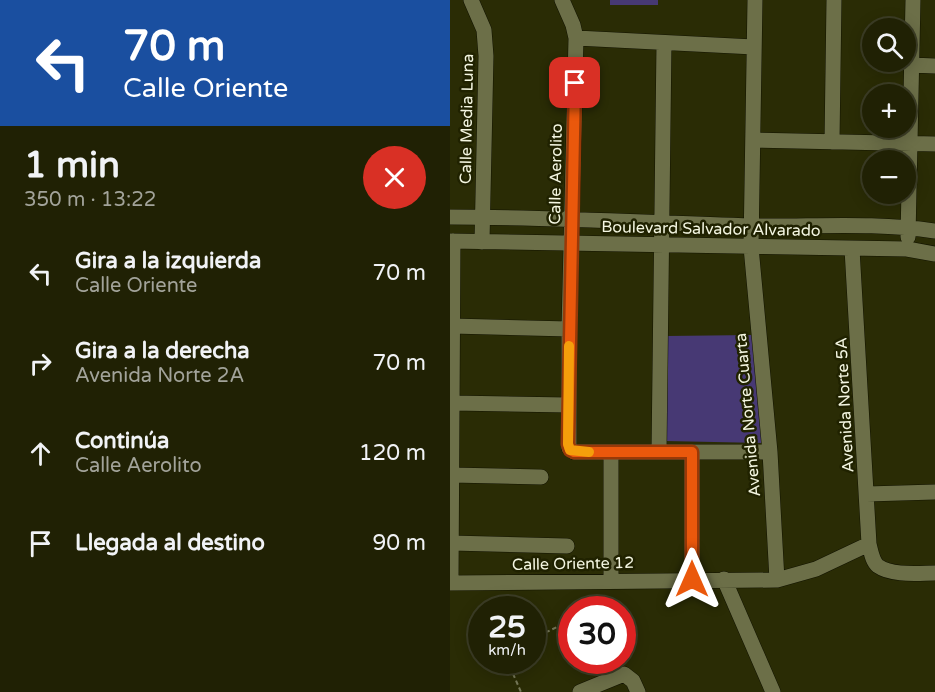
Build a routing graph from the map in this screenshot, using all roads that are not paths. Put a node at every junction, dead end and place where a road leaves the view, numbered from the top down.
1 (471, 0) edge
2 (562, 0) edge
3 (755, 0) edge
4 (834, 0) edge
5 (913, 0) edge
6 (912, 18) edge
7 (576, 38) junction
8 (664, 43) junction
9 (754, 48) junction
10 (916, 65) edge
11 (935, 66) edge
12 (911, 72) edge
13 (753, 140) junction
14 (832, 142) junction
15 (909, 144) junction
16 (935, 144) edge
17 (450, 217) edge
18 (482, 217) junction
19 (572, 219) junction
20 (663, 221) junction
21 (751, 226) junction
22 (908, 227) junction
23 (935, 231) edge
24 (451, 241) edge
25 (482, 242) junction
26 (571, 243) junction
27 (663, 244) junction
28 (751, 247) junction
29 (852, 249) junction
30 (907, 249) junction
31 (935, 254) edge
32 (452, 326) junction
33 (569, 329) junction
34 (452, 403) junction
35 (568, 405) junction
36 (611, 452) junction
37 (659, 452) junction
38 (692, 452) junction
39 (770, 452) junction
40 (452, 475) edge
41 (541, 477) dead end
42 (935, 492) edge
43 (867, 494) junction
44 (451, 515) edge
45 (451, 543) edge
46 (567, 546) dead end
47 (871, 551) junction
48 (935, 573) edge
49 (692, 579) junction
50 (724, 579) junction
51 (777, 579) junction
52 (611, 580) junction
53 (451, 583) edge
54 (580, 692) edge
55 (638, 692) edge
56 (773, 692) edge

1 - 18 street, Calle Media Luna
2 - 7 street, Calle Aerolito
3 - 9 street, Avenida Norte Cuarta
4 - 14 street
5 - 6 street
7 - 8 street
7 - 19 street, Calle Aerolito
8 - 9 street
8 - 20 street
9 - 13 street, Avenida Norte Cuarta
10 - 11 street
12 - 15 street
13 - 14 street
13 - 21 street, Avenida Norte Cuarta
14 - 15 street
15 - 16 street
15 - 22 street
17 - 18 street, Boulevard Salvador Alvarado
18 - 19 street, Boulevard Salvador Alvarado
18 - 25 street, Calle Media Luna
19 - 20 street, Boulevard Salvador Alvarado
19 - 26 street, Calle Aerolito
20 - 21 street, Boulevard Salvador Alvarado
20 - 27 street
21 - 22 street, Boulevard Salvador Alvarado
21 - 28 street, Avenida Norte Cuarta
22 - 23 street, Boulevard Salvador Alvarado
22 - 30 street
24 - 25 street, Boulevard Salvador Alvarado
24 - 32 street
25 - 26 street, Boulevard Salvador Alvarado
26 - 27 street, Boulevard Salvador Alvarado
26 - 33 street, Calle Aerolito
27 - 28 street, Boulevard Salvador Alvarado
27 - 37 street
28 - 29 street, Boulevard Salvador Alvarado
28 - 39 street, Avenida Norte Cuarta
29 - 30 street, Boulevard Salvador Alvarado
29 - 43 street, Avenida Norte 5A
30 - 31 street, Boulevard Salvador Alvarado
32 - 33 street
32 - 34 street
33 - 35 street, Calle Aerolito
34 - 35 street
34 - 40 street
35 - 36 street, Calle Aerolito
36 - 37 street
36 - 52 street
37 - 38 street
38 - 39 street
38 - 49 street
39 - 51 street, Avenida Norte Cuarta
40 - 41 street
40 - 44 street
42 - 43 street
43 - 47 street, Avenida Norte 5A
44 - 45 street
45 - 46 street
45 - 53 street
47 - 48 street
47 - 51 street, Calle Oriente 12
49 - 50 street, Calle Oriente 12
49 - 52 street, Calle Oriente 12
50 - 51 street, Calle Oriente 12
50 - 56 street
52 - 53 street, Calle Oriente 12
54 - 55 street

